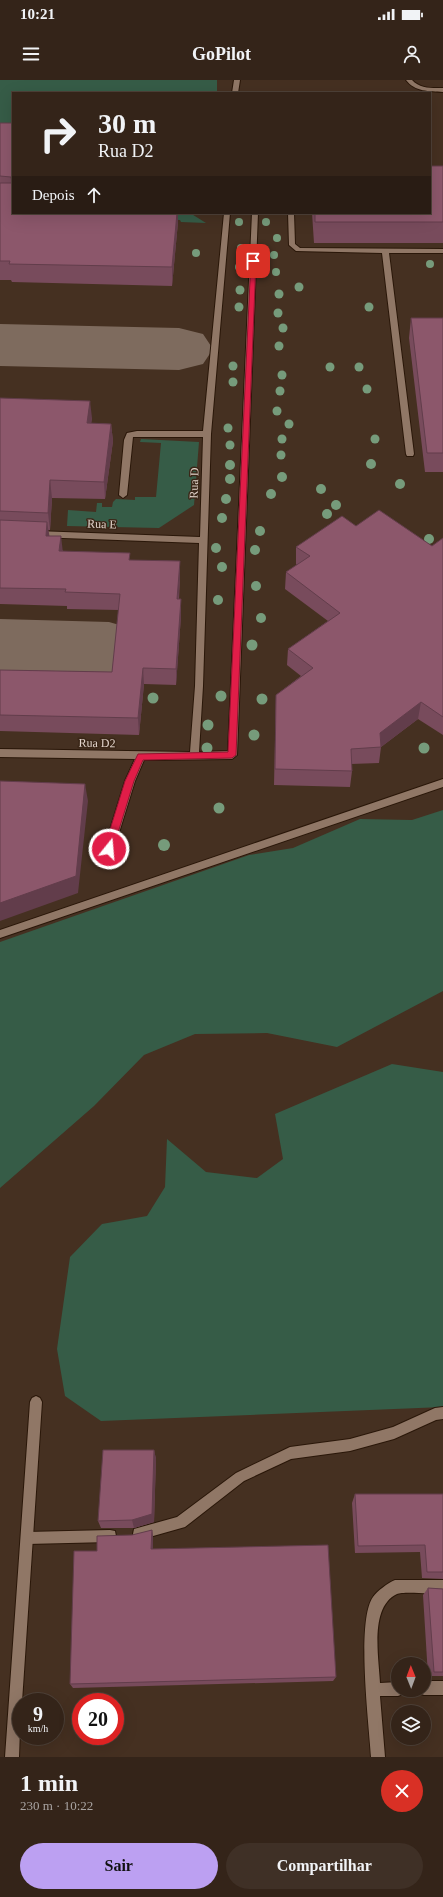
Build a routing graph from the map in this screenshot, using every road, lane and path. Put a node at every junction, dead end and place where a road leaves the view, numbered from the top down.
1 (410, 81) edge
2 (443, 90) edge
3 (227, 214) edge
4 (255, 214) edge
5 (291, 214) edge
6 (385, 251) junction
7 (443, 251) edge
8 (207, 434) junction
9 (410, 454) dead end
10 (124, 495) dead end
11 (24, 534) edge
12 (204, 540) junction
13 (0, 753) edge
14 (194, 755) junction
15 (141, 756) junction
16 (443, 783) edge
17 (109, 849) dead end
18 (0, 934) edge
19 (36, 1402) dead end
20 (443, 1413) edge
21 (27, 1538) junction
22 (443, 1587) edge
23 (431, 1688) edge
24 (443, 1688) edge
25 (391, 1689) edge
26 (373, 1690) junction
27 (12, 1757) edge
28 (378, 1757) edge

1 - 2 street
3 - 8 street, Rua D
4 - 14 street, Rua D2
5 - 6 street
6 - 7 street
6 - 9 street
8 - 10 street
8 - 12 street, Rua D
11 - 12 street, Rua E
12 - 14 street, Rua D
13 - 15 street, Rua D2
14 - 15 street, Rua D2
15 - 17 street
16 - 18 street
19 - 21 street
20 - 21 street
21 - 27 street
22 - 26 street
23 - 24 street
25 - 26 street
26 - 28 street

